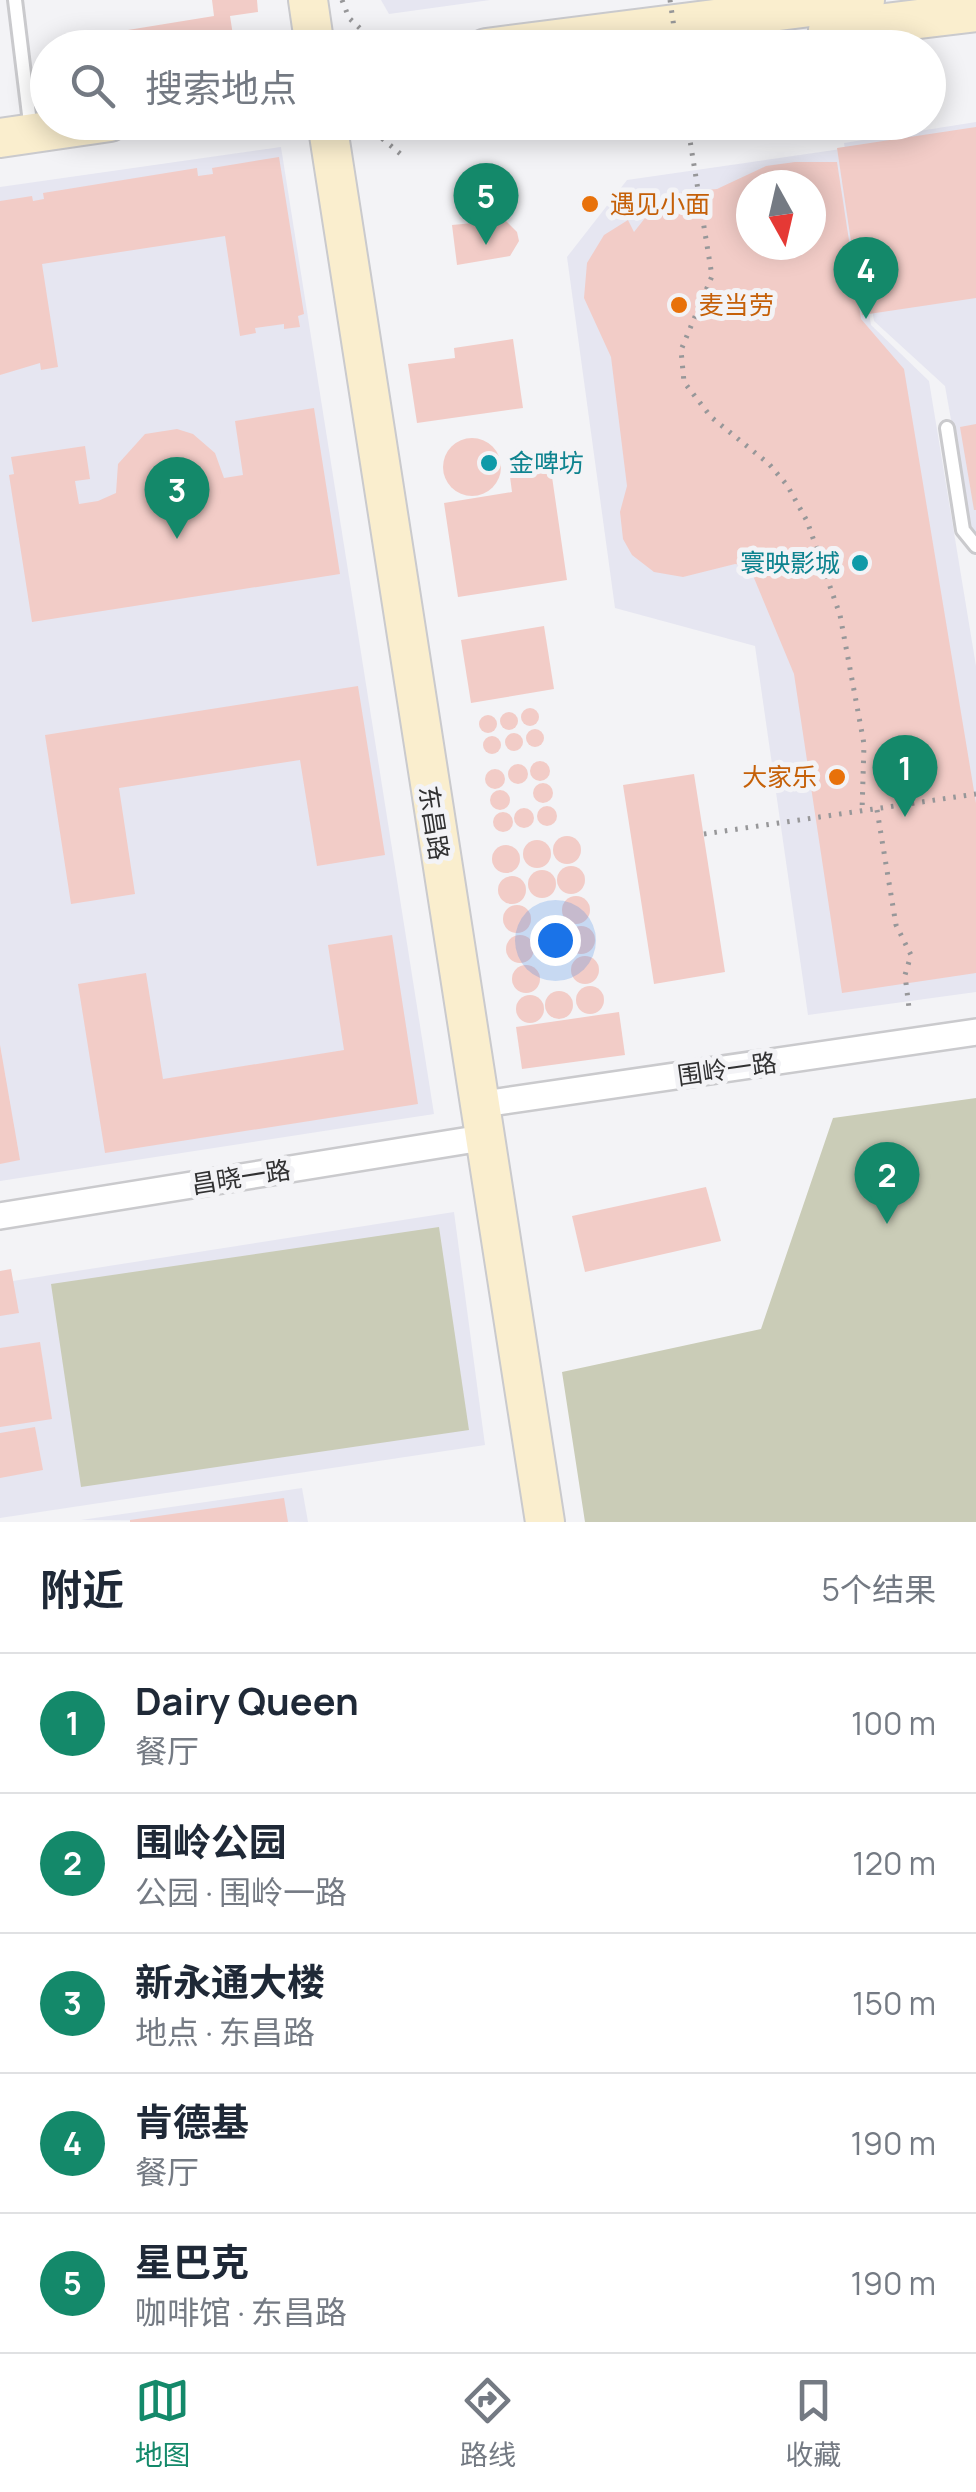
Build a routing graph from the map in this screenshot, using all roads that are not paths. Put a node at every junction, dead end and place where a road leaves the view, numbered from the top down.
1 (14, 0) edge
2 (308, 0) edge
3 (865, 0) edge
4 (772, 6) edge
5 (976, 12) edge
6 (312, 30) edge
7 (609, 30) edge
8 (828, 30) edge
9 (22, 121) edge
10 (330, 140) edge
11 (946, 428) dead end
12 (976, 546) edge
13 (976, 1032) edge
14 (480, 1122) junction
15 (0, 1216) edge
16 (545, 1522) edge

1 - 9 lane
2 - 6 street
3 - 4 street
4 - 7 street
5 - 8 street
10 - 14 street, 东昌路
11 - 12 lane
13 - 14 street, 围岭一路
14 - 15 street, 昌晓一路
14 - 16 street, 东昌路

